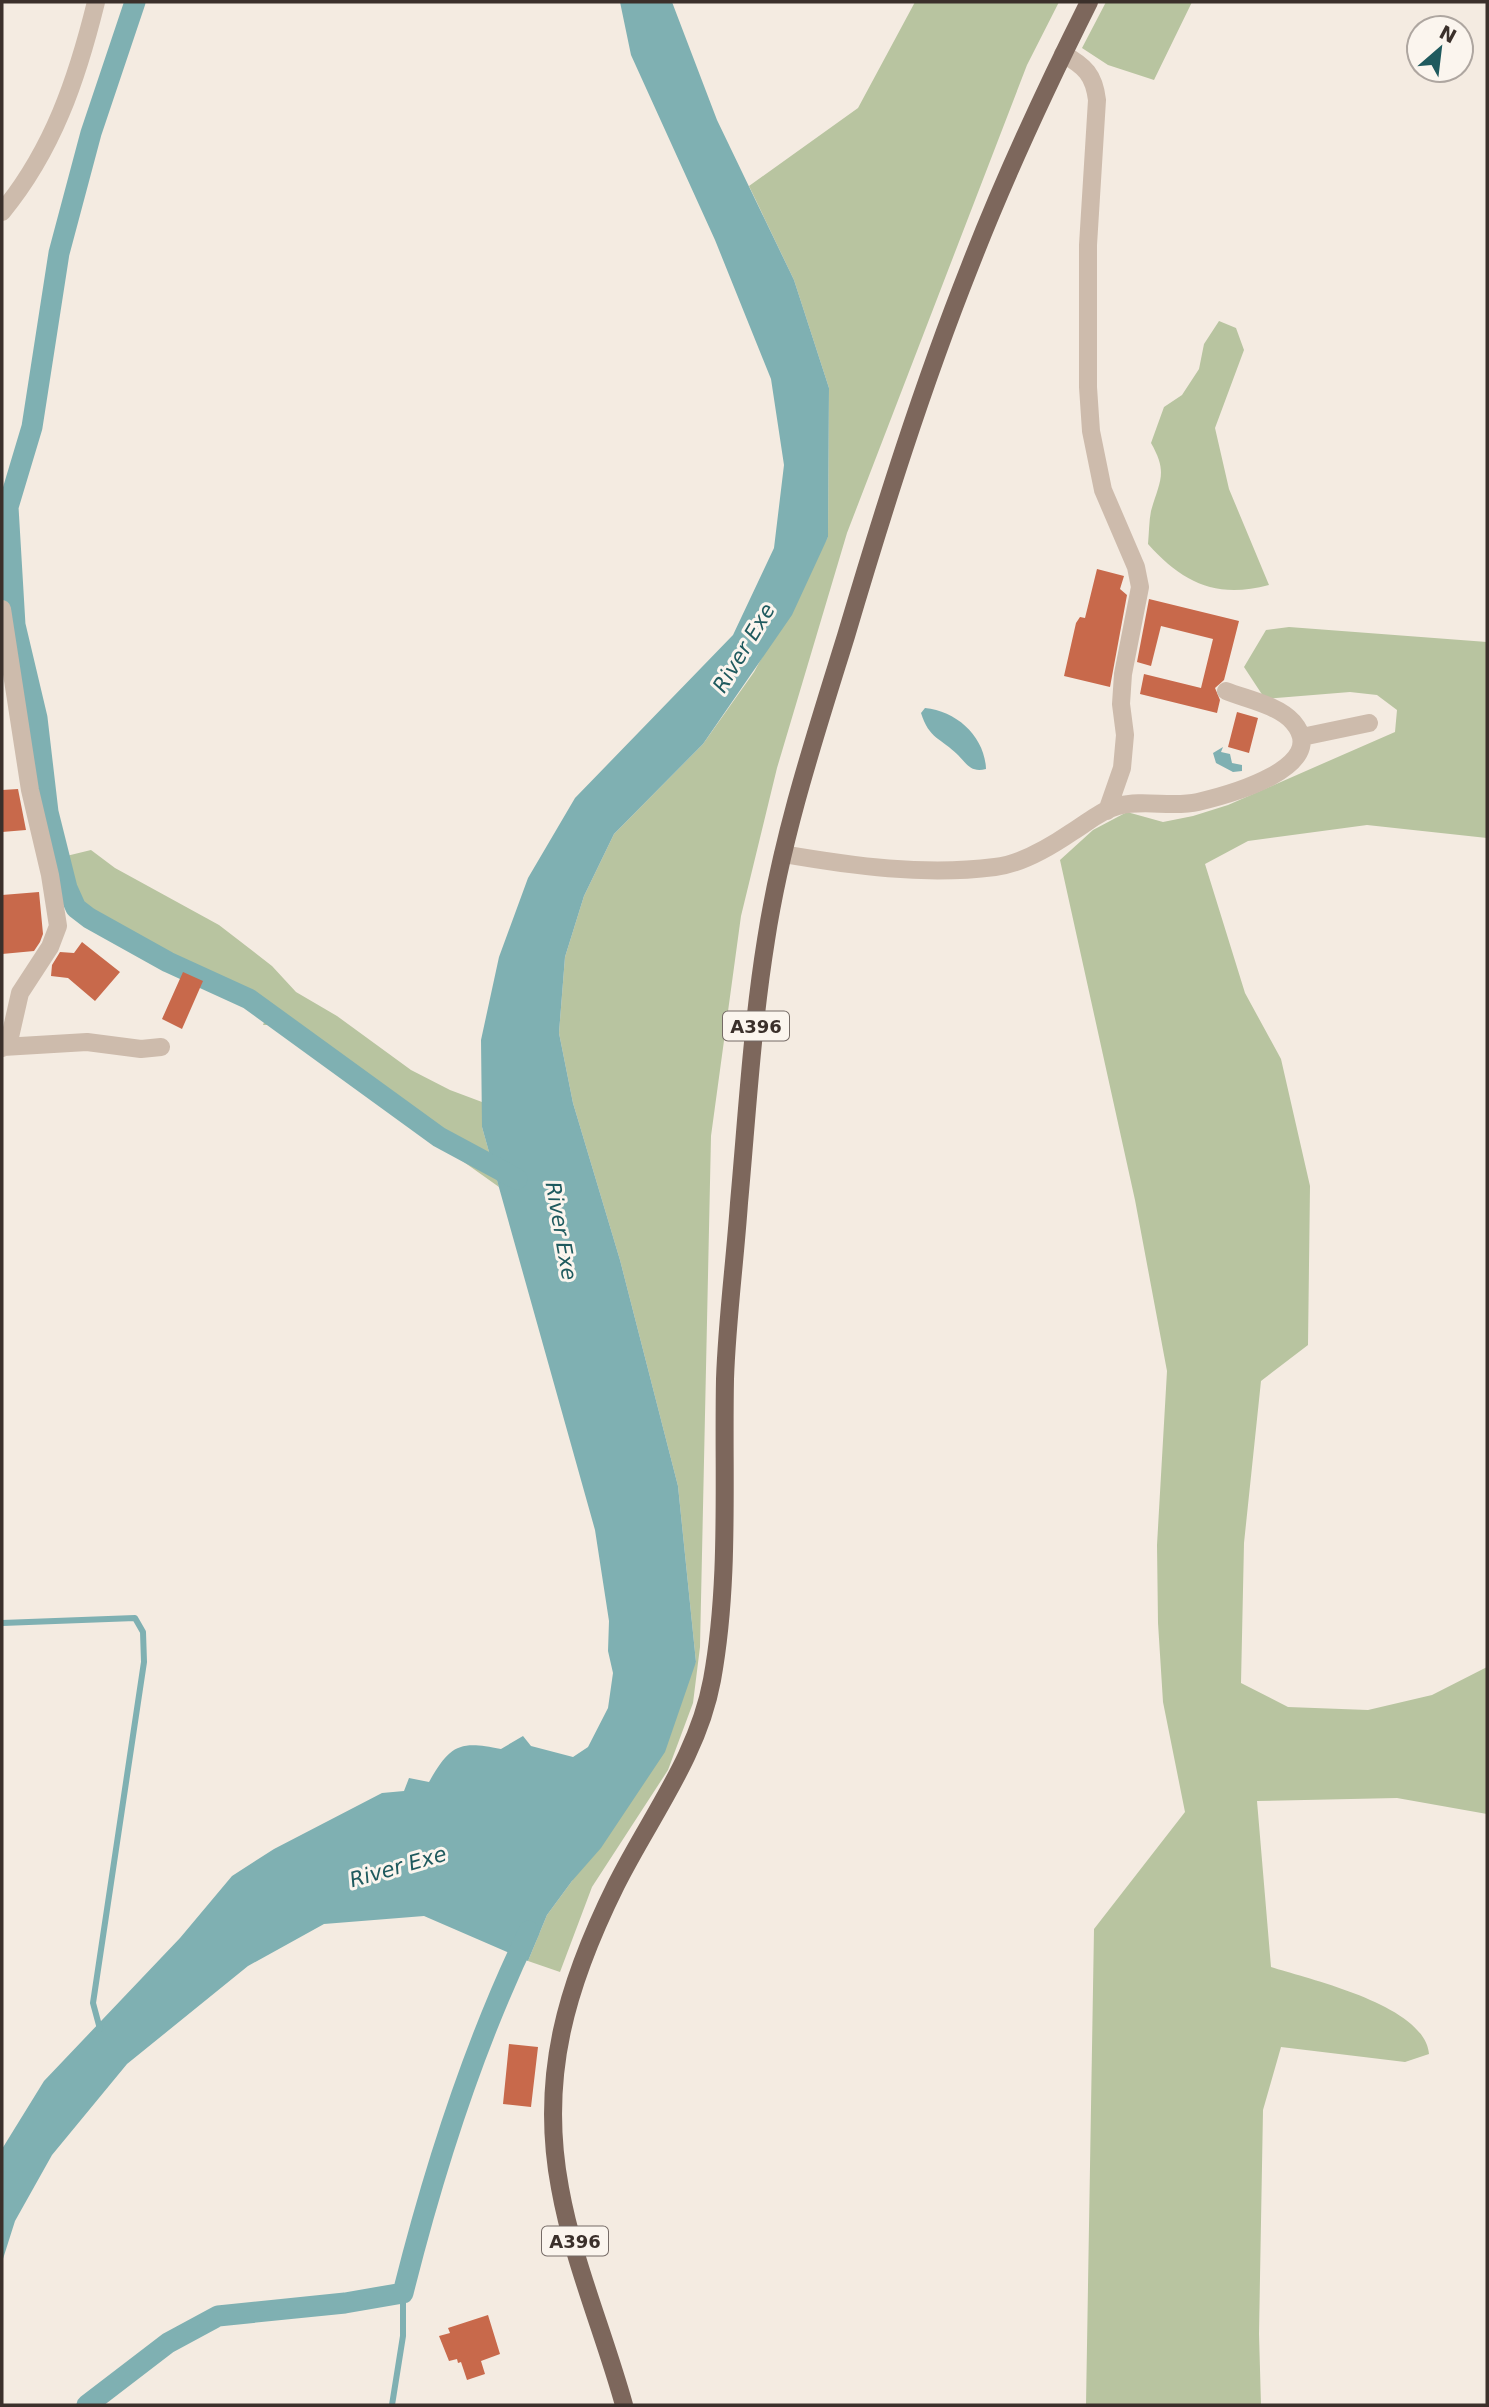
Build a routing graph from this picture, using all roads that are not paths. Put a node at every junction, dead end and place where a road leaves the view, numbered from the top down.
1 (96, 2) edge
2 (1089, 2) edge
3 (1063, 54) junction
4 (2, 212) edge
5 (2, 609) edge
6 (1226, 691) dead end
7 (1369, 723) dead end
8 (1302, 737) junction
9 (1107, 811) junction
10 (783, 855) junction
11 (2, 1047) edge
12 (161, 1047) dead end
13 (624, 2405) edge

1 - 4 street
2 - 3 main road, A396
3 - 9 street
3 - 10 main road, A396
5 - 11 street
6 - 8 street
7 - 8 street
8 - 9 street
9 - 10 street
10 - 13 main road, A396
11 - 12 street

